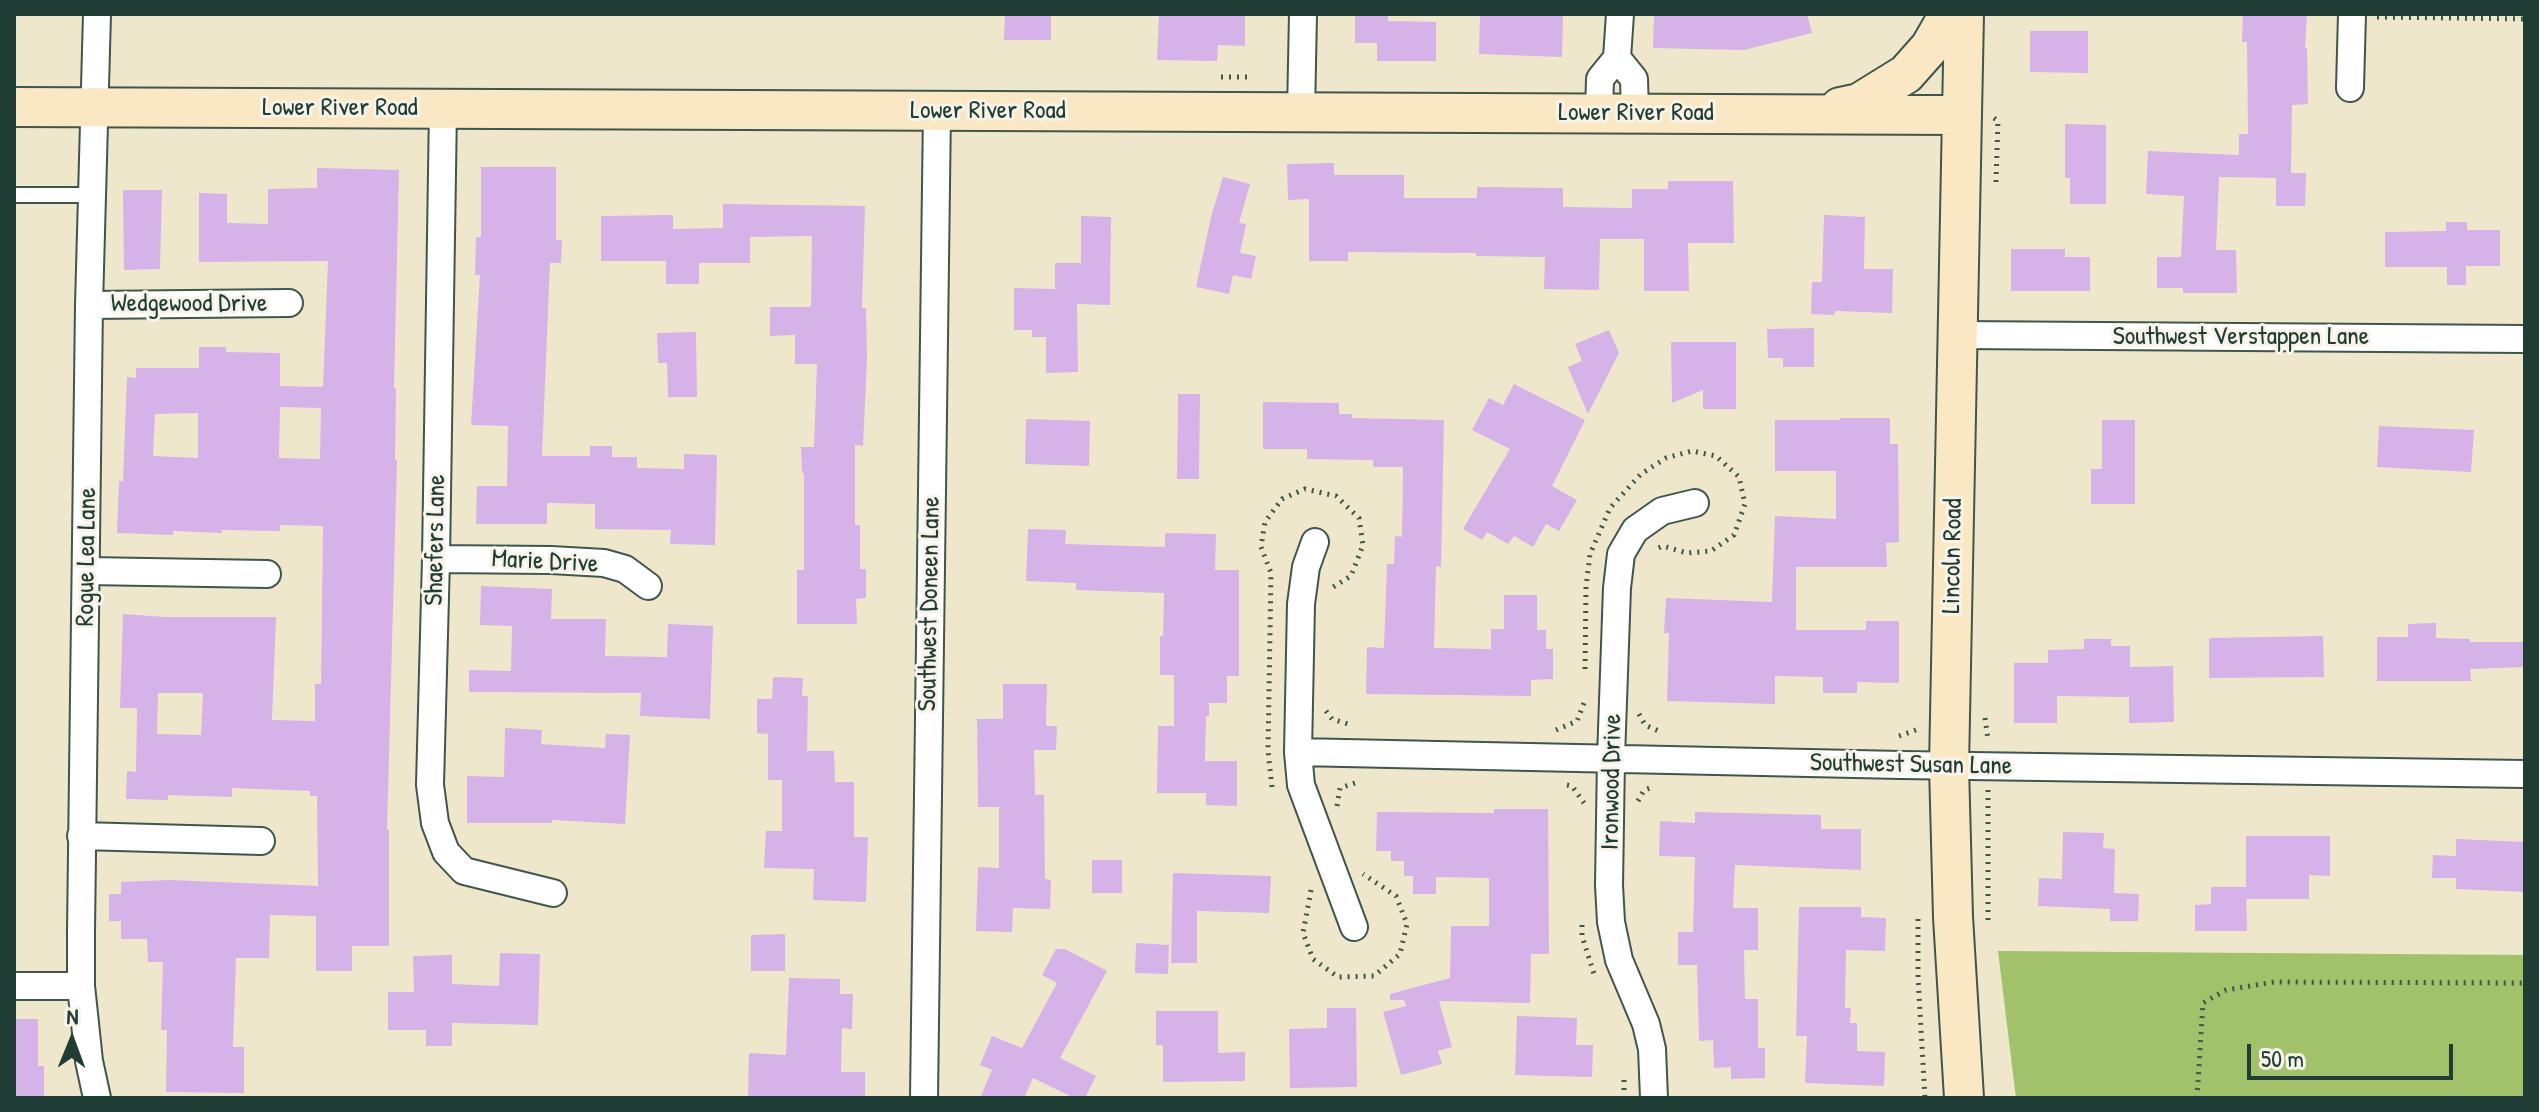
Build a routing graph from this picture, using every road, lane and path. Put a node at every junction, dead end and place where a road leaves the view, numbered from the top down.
1 (97, 14) edge
2 (1303, 14) edge
3 (1620, 14) edge
4 (1949, 14) edge
5 (1964, 14) edge
6 (2352, 16) edge
7 (2525, 19) edge
8 (1617, 58) junction
9 (1210, 77) dead end
10 (1253, 77) dead end
11 (2350, 88) dead end
12 (14, 107) edge
13 (95, 107) junction
14 (443, 108) junction
15 (937, 110) junction
16 (1617, 112) junction
17 (1301, 113) junction
18 (1802, 114) junction
19 (1974, 114) junction
20 (1996, 184) dead end
21 (14, 195) edge
22 (93, 195) junction
23 (289, 303) dead end
24 (89, 305) junction
25 (1958, 335) junction
26 (2525, 339) edge
27 (1695, 503) dead end
28 (1315, 542) dead end
29 (1654, 550) dead end
30 (436, 559) junction
31 (87, 571) junction
32 (267, 574) dead end
33 (648, 586) dead end
34 (1325, 599) dead end
35 (1585, 675) dead end
36 (1584, 690) dead end
37 (1319, 700) dead end
38 (1985, 708) dead end
39 (1637, 711) dead end
40 (1918, 717) dead end
41 (1358, 727) dead end
42 (1543, 730) dead end
43 (1662, 732) dead end
44 (1885, 736) dead end
45 (1298, 752) junction
46 (1611, 758) junction
47 (1949, 766) junction
48 (1988, 766) junction
49 (2525, 774) edge
50 (1362, 780) dead end
51 (1561, 783) dead end
52 (1655, 787) dead end
53 (1276, 796) dead end
54 (1635, 805) dead end
55 (1336, 811) dead end
56 (1583, 816) dead end
57 (81, 836) junction
58 (261, 841) dead end
59 (1360, 873) dead end
60 (1306, 878) dead end
61 (553, 893) dead end
62 (1918, 918) dead end
63 (1582, 921) dead end
64 (1988, 924) dead end
65 (1354, 927) dead end
66 (2525, 983) edge
67 (1599, 985) dead end
68 (14, 986) edge
69 (81, 986) junction
70 (1624, 1068) dead end
71 (97, 1098) edge
72 (924, 1098) edge
73 (1624, 1098) edge
74 (1654, 1098) edge
75 (1925, 1098) edge
76 (1964, 1098) edge
77 (2197, 1098) edge

1 - 13 street, Rogue Lea Lane
2 - 17 street
3 - 8 street
4 - 18 street
5 - 19 street, Lincoln Road
6 - 7 path
6 - 11 street
8 - 16 street
8 - 16 street
9 - 10 path
12 - 13 street, Lower River Road
13 - 14 street, Lower River Road
13 - 22 street, Rogue Lea Lane
14 - 15 street, Lower River Road
14 - 30 street, Shaefers Lane
15 - 17 street, Lower River Road
15 - 72 street, Southwest Doneen Lane
16 - 17 street, Lower River Road
16 - 18 street, Lower River Road
18 - 19 street, Lower River Road
19 - 20 path
19 - 25 street, Lincoln Road
21 - 22 lane
22 - 24 street, Rogue Lea Lane
23 - 24 street, Wedgewood Drive
24 - 31 street, Rogue Lea Lane
25 - 26 street, Southwest Verstappen Lane
25 - 47 street, Lincoln Road
27 - 46 street, Ironwood Drive
28 - 45 street
29 - 35 path
30 - 33 street, Marie Drive
30 - 61 street, Shaefers Lane
31 - 32 street
31 - 57 street, Rogue Lea Lane
34 - 53 path
36 - 42 path
37 - 41 path
38 - 48 path
39 - 43 path
40 - 44 path
45 - 46 street, Southwest Susan Lane
45 - 65 street
46 - 47 street, Southwest Susan Lane
46 - 74 street, Ironwood Drive
47 - 48 street, Southwest Susan Lane
47 - 76 street, Lincoln Road
48 - 49 street, Southwest Susan Lane
48 - 64 path
50 - 55 path
51 - 56 path
52 - 54 path
57 - 58 street
57 - 69 street, Rogue Lea Lane
59 - 60 path
62 - 75 path
63 - 67 path
66 - 77 path
68 - 69 street
69 - 71 street, Rogue Lea Lane
70 - 73 path

